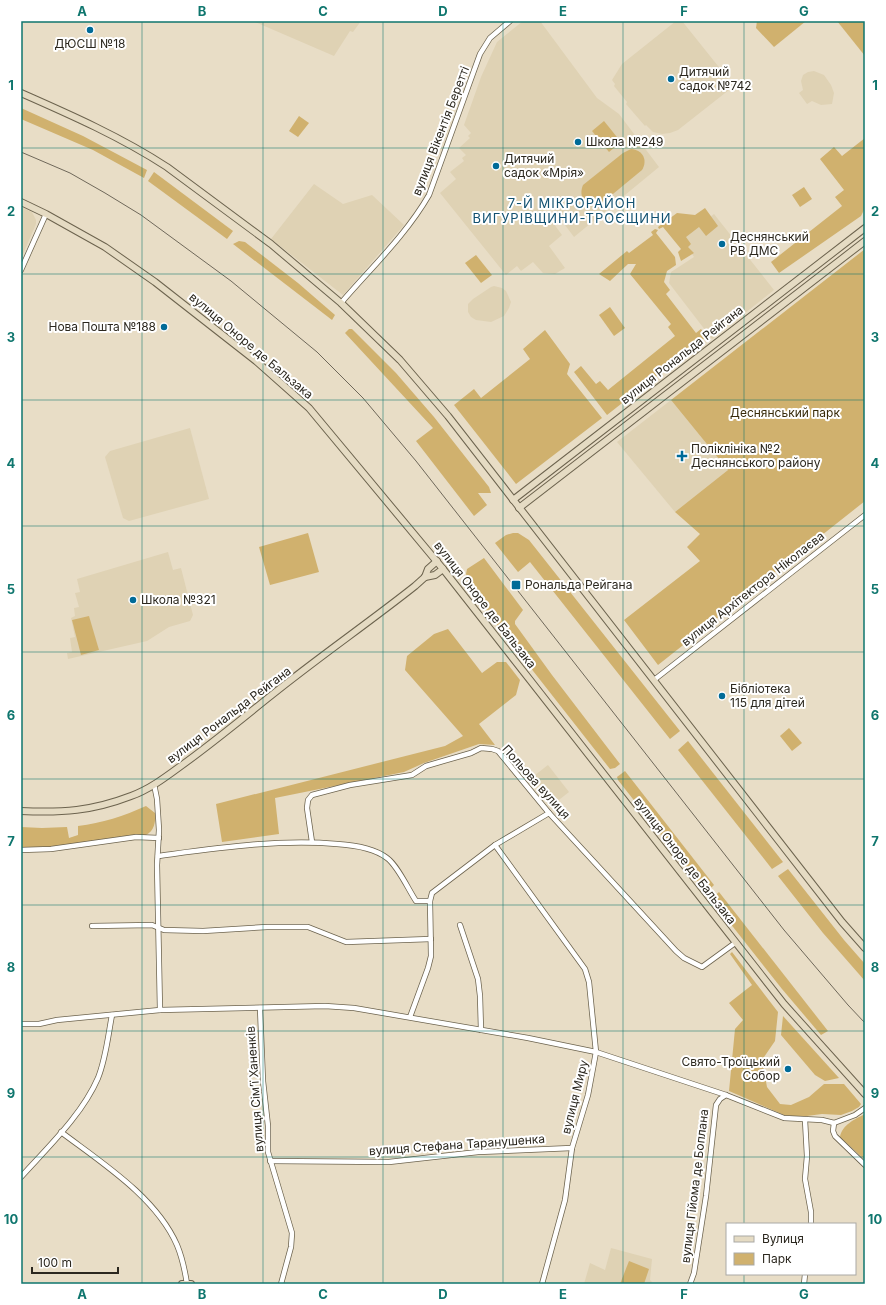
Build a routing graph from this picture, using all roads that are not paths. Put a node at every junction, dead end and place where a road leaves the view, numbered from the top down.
1 (510, 21) edge
2 (21, 93) edge
3 (21, 202) edge
4 (46, 214) junction
5 (865, 228) edge
6 (865, 241) edge
7 (21, 270) edge
8 (341, 303) junction
9 (513, 500) junction
10 (519, 508) junction
11 (865, 515) edge
12 (437, 561) junction
13 (443, 569) junction
14 (425, 578) junction
15 (654, 680) junction
16 (154, 784) junction
17 (21, 811) edge
18 (549, 813) junction
19 (159, 838) junction
20 (312, 842) junction
21 (495, 845) junction
22 (21, 850) edge
23 (158, 856) junction
24 (430, 900) junction
25 (460, 925) dead end
26 (92, 926) dead end
27 (158, 928) junction
28 (431, 939) junction
29 (735, 943) junction
30 (865, 948) edge
31 (260, 1008) junction
32 (160, 1010) junction
33 (112, 1015) junction
34 (410, 1017) junction
35 (21, 1024) edge
36 (481, 1030) junction
37 (596, 1052) junction
38 (865, 1094) edge
39 (726, 1095) junction
40 (865, 1108) edge
41 (805, 1120) junction
42 (834, 1123) junction
43 (62, 1132) junction
44 (572, 1148) junction
45 (270, 1161) junction
46 (865, 1165) edge
47 (21, 1176) edge
48 (811, 1223) edge
49 (182, 1284) edge
50 (186, 1284) edge
51 (191, 1284) edge
52 (281, 1284) edge
53 (542, 1284) edge
54 (690, 1284) edge

1 - 8 street, вулиця Вікентія Беретті
2 - 8 main road
3 - 4 main road, вулиця Оноре де Бальзака
4 - 7 street
4 - 12 main road, вулиця Оноре де Бальзака
5 - 9 main road, вулиця Рональда Рейгана
6 - 10 main road, вулиця Рональда Рейгана
8 - 9 main road
9 - 10 main road
10 - 15 main road
11 - 15 street, вулиця Архітектора Ніколаєва
12 - 13 main road, вулиця Оноре де Бальзака
12 - 14 main road, вулиця Рональда Рейгана
13 - 14 main road, вулиця Рональда Рейгана
13 - 29 main road, вулиця Оноре де Бальзака
14 - 16 main road, вулиця Рональда Рейгана
15 - 30 main road
16 - 17 main road, вулиця Рональда Рейгана
16 - 19 street
18 - 20 street, Польова вулиця
18 - 21 street
18 - 29 street, Польова вулиця
19 - 22 street
19 - 23 street
20 - 23 street
20 - 24 street
21 - 24 street
21 - 37 street, вулиця Миру
23 - 27 street
24 - 28 street
25 - 36 street
26 - 27 street
27 - 28 street
27 - 32 street
28 - 34 street
29 - 38 main road, вулиця Оноре де Бальзака
31 - 32 street
31 - 34 street
31 - 45 street, вулиця Сімʼї Ханенків
32 - 33 street
33 - 35 street
33 - 43 street
34 - 36 street
36 - 37 street
37 - 39 street
37 - 44 street, вулиця Миру
39 - 41 street
39 - 54 street, вулиця Гійома де Боплана
40 - 42 street
41 - 42 street
41 - 48 street
42 - 46 street
43 - 47 street
43 - 50 street
44 - 45 street, вулиця Стефана Таранушенка
44 - 53 street, вулиця Миру
45 - 52 street, вулиця Сімʼї Ханенків
49 - 50 main road
50 - 51 main road

